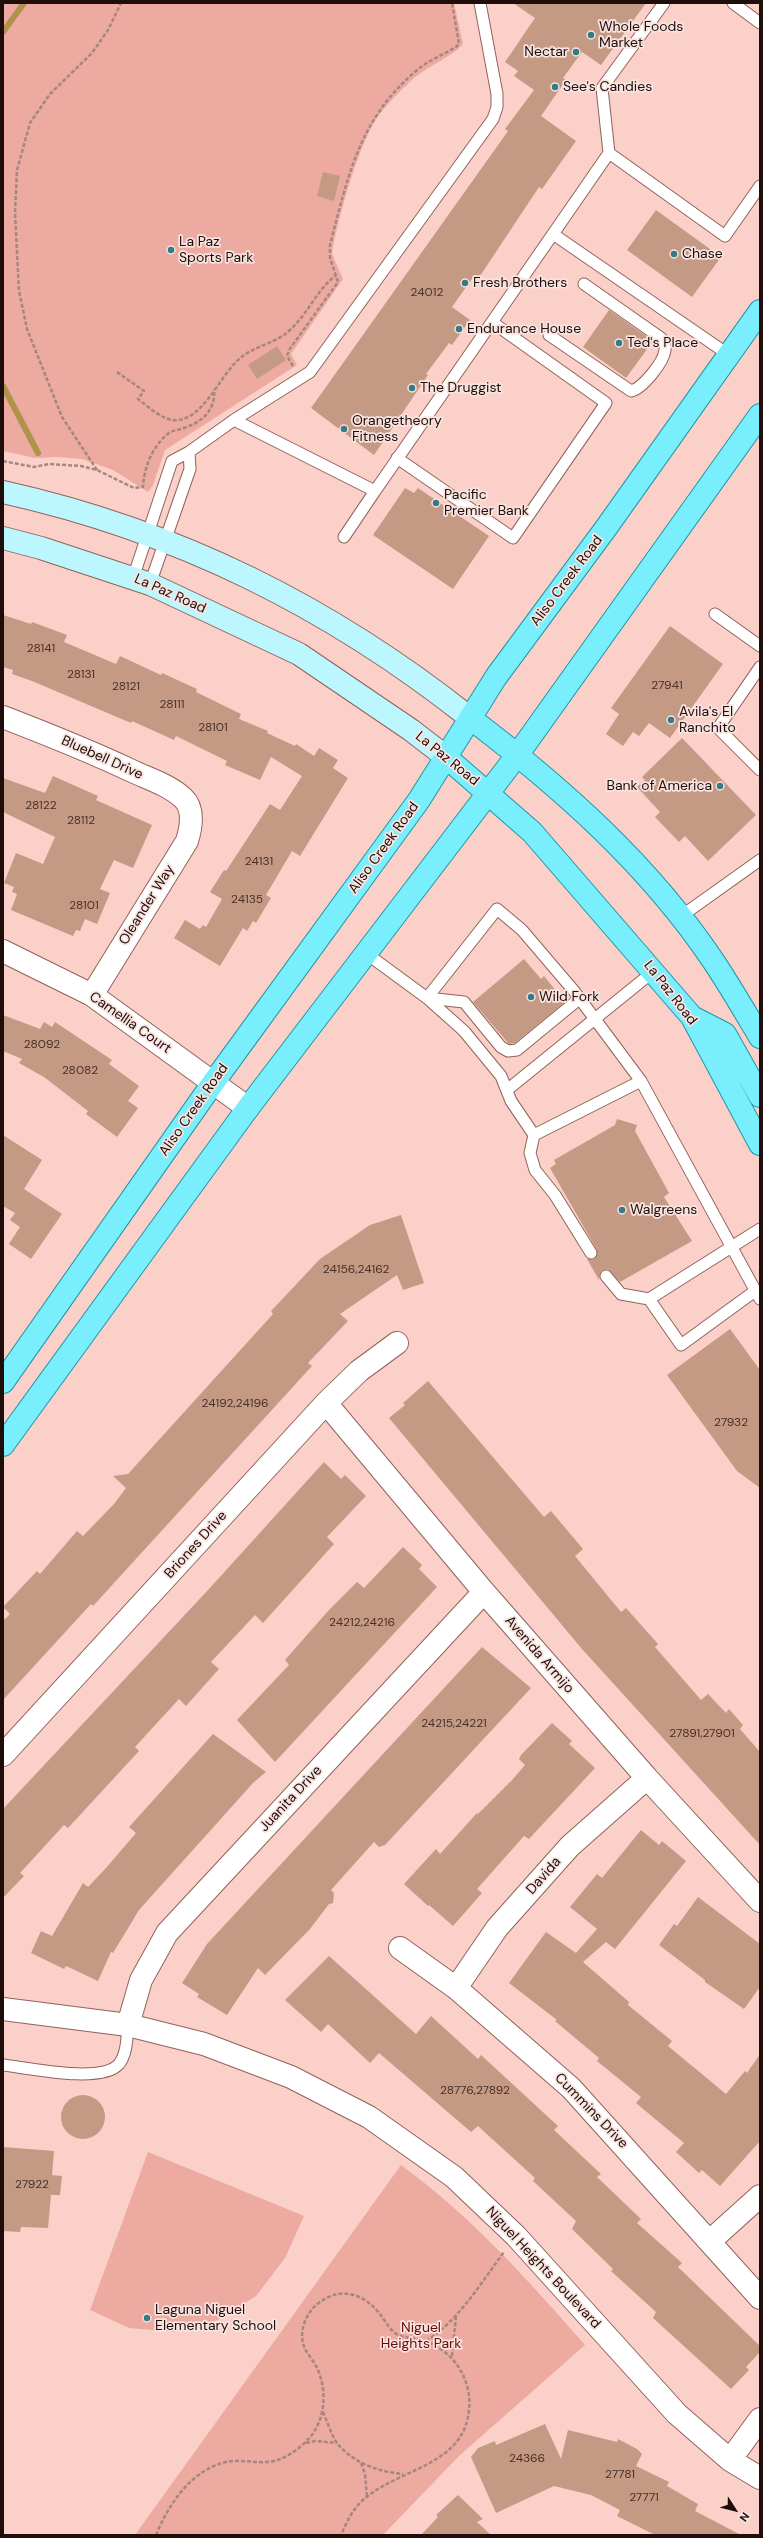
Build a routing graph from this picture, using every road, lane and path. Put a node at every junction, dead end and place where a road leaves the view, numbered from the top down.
1 (121, 3) edge
2 (452, 3) edge
3 (480, 3) edge
4 (664, 3) edge
5 (733, 3) edge
6 (760, 23) edge
7 (609, 153) junction
8 (760, 186) edge
9 (553, 234) junction
10 (336, 275) junction
11 (584, 284) dead end
12 (760, 311) edge
13 (492, 322) junction
14 (549, 335) dead end
15 (729, 355) junction
16 (117, 372) dead end
17 (300, 378) junction
18 (214, 388) junction
19 (760, 415) edge
20 (234, 420) junction
21 (189, 452) junction
22 (397, 458) junction
23 (3, 461) edge
24 (97, 470) junction
25 (375, 491) junction
26 (3, 492) edge
27 (157, 536) junction
28 (344, 537) dead end
29 (3, 538) edge
30 (142, 581) junction
31 (715, 614) dead end
32 (760, 646) edge
33 (760, 667) edge
34 (3, 717) edge
35 (470, 718) junction
36 (518, 754) junction
37 (446, 757) junction
38 (760, 770) edge
39 (489, 793) junction
40 (190, 812) joint
41 (760, 860) edge
42 (680, 917) junction
43 (3, 951) edge
44 (367, 954) junction
45 (654, 971) junction
46 (92, 995) junction
47 (428, 998) junction
48 (580, 999) junction
49 (692, 1017) junction
50 (594, 1018) junction
51 (760, 1037) edge
52 (641, 1081) junction
53 (213, 1082) junction
54 (508, 1090) junction
55 (760, 1096) edge
56 (248, 1108) junction
57 (534, 1135) junction
58 (760, 1144) edge
59 (760, 1229) edge
60 (731, 1247) junction
61 (591, 1253) dead end
62 (606, 1276) dead end
63 (758, 1295) edge
64 (649, 1299) junction
65 (397, 1343) dead end
66 (3, 1382) edge
67 (326, 1403) junction
68 (3, 1445) edge
69 (484, 1592) junction
70 (3, 1756) edge
71 (647, 1778) junction
72 (760, 1901) edge
73 (400, 1948) dead end
74 (456, 1988) junction
75 (3, 2009) edge
76 (128, 2025) junction
77 (3, 2065) edge
78 (760, 2196) edge
79 (516, 2236) junction
80 (710, 2241) junction
81 (760, 2298) edge
82 (456, 2315) junction
83 (425, 2341) junction
84 (452, 2356) junction
85 (322, 2411) junction
86 (760, 2419) edge
87 (305, 2443) junction
88 (337, 2443) junction
89 (730, 2460) junction
90 (361, 2463) junction
91 (403, 2474) junction
92 (760, 2478) edge
93 (367, 2497) junction
94 (156, 2535) edge
95 (340, 2535) edge

1 - 24 path
2 - 10 path
3 - 17 lane
4 - 7 lane
5 - 6 lane
7 - 8 lane
7 - 9 lane
9 - 13 lane
9 - 15 lane
10 - 17 path
10 - 18 path
11 - 14 lane
12 - 15 main road, Aliso Creek Road
13 - 22 lane
13 - 22 lane
15 - 35 main road, Aliso Creek Road
16 - 18 path
17 - 20 lane
18 - 24 path
19 - 36 main road
20 - 21 lane
20 - 25 lane
21 - 27 lane
21 - 27 lane
22 - 25 lane
23 - 24 path
25 - 28 lane
26 - 27 main road
27 - 30 lane
27 - 30 lane
27 - 35 main road
29 - 30 main road, La Paz Road
30 - 37 main road, La Paz Road
31 - 32 lane
33 - 38 lane
34 - 40 street, Bluebell Drive
35 - 36 main road
35 - 37 main road, Aliso Creek Road
36 - 39 main road
36 - 42 main road
37 - 39 main road, La Paz Road
37 - 53 main road, Aliso Creek Road
39 - 44 main road
39 - 45 main road, La Paz Road
40 - 46 street, Oleander Way
41 - 42 lane
42 - 51 main road
43 - 46 street, Camellia Court
44 - 47 lane
44 - 56 main road
45 - 49 main road, La Paz Road
45 - 50 lane
46 - 53 street, Camellia Court
47 - 48 lane
47 - 48 lane
47 - 54 lane
48 - 50 lane
49 - 55 main road
49 - 58 main road, La Paz Road
50 - 52 lane
50 - 54 lane
52 - 57 lane
52 - 60 lane
53 - 56 street, Camellia Court
53 - 66 main road, Aliso Creek Road
54 - 57 lane
56 - 68 main road
57 - 61 lane
59 - 60 lane
60 - 63 lane
60 - 64 lane
62 - 64 lane
63 - 64 lane
65 - 67 street, Briones Drive
67 - 69 street, Avenida Armijo
67 - 70 street, Briones Drive
69 - 71 street, Avenida Armijo
69 - 76 street, Juanita Drive
71 - 72 street, Avenida Armijo
71 - 74 street, Davida
73 - 74 street, Cummins Drive
74 - 80 street, Cummins Drive
75 - 76 street, Niguel Heights Boulevard
76 - 77 lane
76 - 79 street, Niguel Heights Boulevard
78 - 80 street
79 - 82 path
79 - 89 street, Niguel Heights Boulevard
80 - 81 street, Cummins Drive
82 - 83 path
82 - 84 path
83 - 84 path
83 - 85 path
84 - 91 path
85 - 87 path
85 - 88 path
86 - 89 street
87 - 88 path
87 - 94 path
88 - 90 path
89 - 92 street, Niguel Heights Boulevard
90 - 91 path
90 - 93 path
91 - 93 path
93 - 95 path

